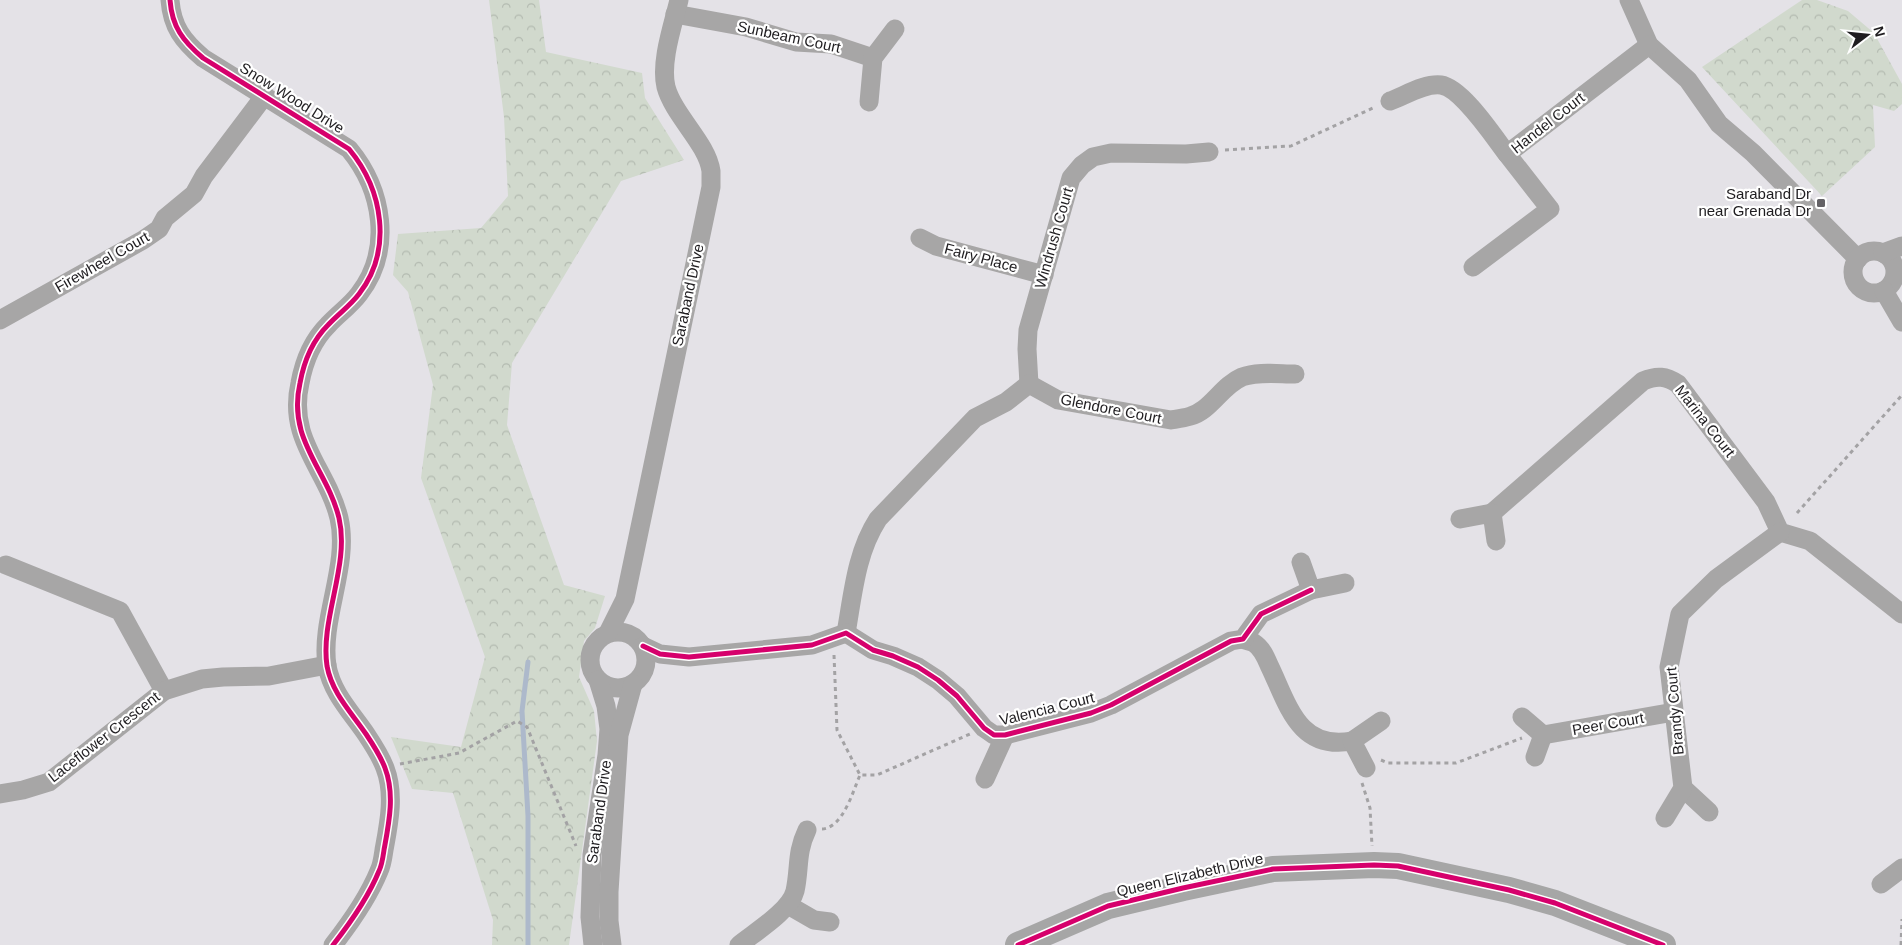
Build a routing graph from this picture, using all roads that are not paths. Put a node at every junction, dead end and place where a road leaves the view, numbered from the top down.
1 (170, 0) edge
2 (1629, 0) edge
3 (677, 7) edge
4 (895, 29) dead end
5 (1649, 44) junction
6 (873, 58) junction
7 (265, 96) junction
8 (1390, 101) dead end
9 (869, 102) dead end
10 (1209, 152) road end
11 (1507, 154) junction
12 (920, 238) dead end
13 (1902, 246) edge
14 (1883, 253) junction
15 (1858, 259) junction
16 (1898, 266) edge
17 (1473, 267) dead end
18 (1044, 275) junction
19 (1884, 291) junction
20 (0, 320) edge
21 (1902, 322) edge
22 (1295, 374) dead end
23 (1029, 384) junction
24 (1492, 513) junction
25 (1460, 519) dead end
26 (1780, 532) junction
27 (1496, 542) dead end
28 (1301, 562) dead end
29 (6, 565) dead end
30 (1345, 584) dead end
31 (1311, 590) junction
32 (625, 599) junction
33 (1902, 614) edge
34 (608, 633) junction
35 (840, 635) junction
36 (1243, 639) junction
37 (638, 641) junction
38 (689, 657) junction
39 (327, 665) junction
40 (598, 680) junction
41 (636, 681) junction
42 (164, 691) junction
43 (1674, 712) junction
44 (1522, 717) dead end
45 (1382, 721) dead end
46 (1005, 735) junction
47 (1542, 735) junction
48 (1352, 740) junction
49 (1535, 757) dead end
50 (1364, 764) road end
51 (985, 779) dead end
52 (1683, 788) junction
53 (0, 794) edge
54 (1709, 812) dead end
55 (1665, 818) dead end
56 (807, 830) road end
57 (1902, 868) edge
58 (1881, 884) dead end
59 (788, 905) junction
60 (830, 922) dead end
61 (333, 945) edge
62 (593, 945) edge
63 (612, 945) edge
64 (739, 945) edge
65 (1018, 945) edge
66 (1662, 945) edge

1 - 7 street, Snow Wood Drive
2 - 5 street
3 - 6 street, Sunbeam Court
3 - 32 street, Saraband Drive
4 - 6 street
5 - 11 street, Handel Court
5 - 15 street
6 - 9 street
7 - 20 street, Firewheel Court
7 - 39 street, Snow Wood Drive
8 - 11 street
10 - 18 street, Windrush Court
11 - 17 street, Handel Court
12 - 18 street, Fairy Place
13 - 14 street
14 - 15 street
14 - 16 street
15 - 19 street
16 - 19 street
18 - 23 street, Windrush Court
19 - 21 street
22 - 23 street, Glendore Court
23 - 35 street
24 - 25 street
24 - 26 street, Marina Court
24 - 27 street
26 - 33 street
26 - 43 street, Brandy Court
28 - 31 street
29 - 42 street
30 - 31 street
31 - 36 street
32 - 34 street, Saraband Drive
32 - 37 street, Saraband Drive
34 - 37 street
34 - 40 street
35 - 38 street
35 - 46 street, Valencia Court
36 - 46 street, Valencia Court
36 - 48 street
37 - 38 street
37 - 41 street
38 - 41 street
39 - 42 street, Laceflower Crescent
39 - 61 street, Snow Wood Drive
40 - 41 street
40 - 62 street, Saraband Drive
41 - 63 street, Saraband Drive
42 - 53 street, Laceflower Crescent
43 - 47 street, Peer Court
43 - 52 street, Brandy Court
44 - 47 street
45 - 48 street
46 - 51 street
47 - 49 street
48 - 50 street
52 - 54 street
52 - 55 street
56 - 59 street
57 - 58 street
59 - 60 street
59 - 64 street
65 - 66 street, Queen Elizabeth Drive

